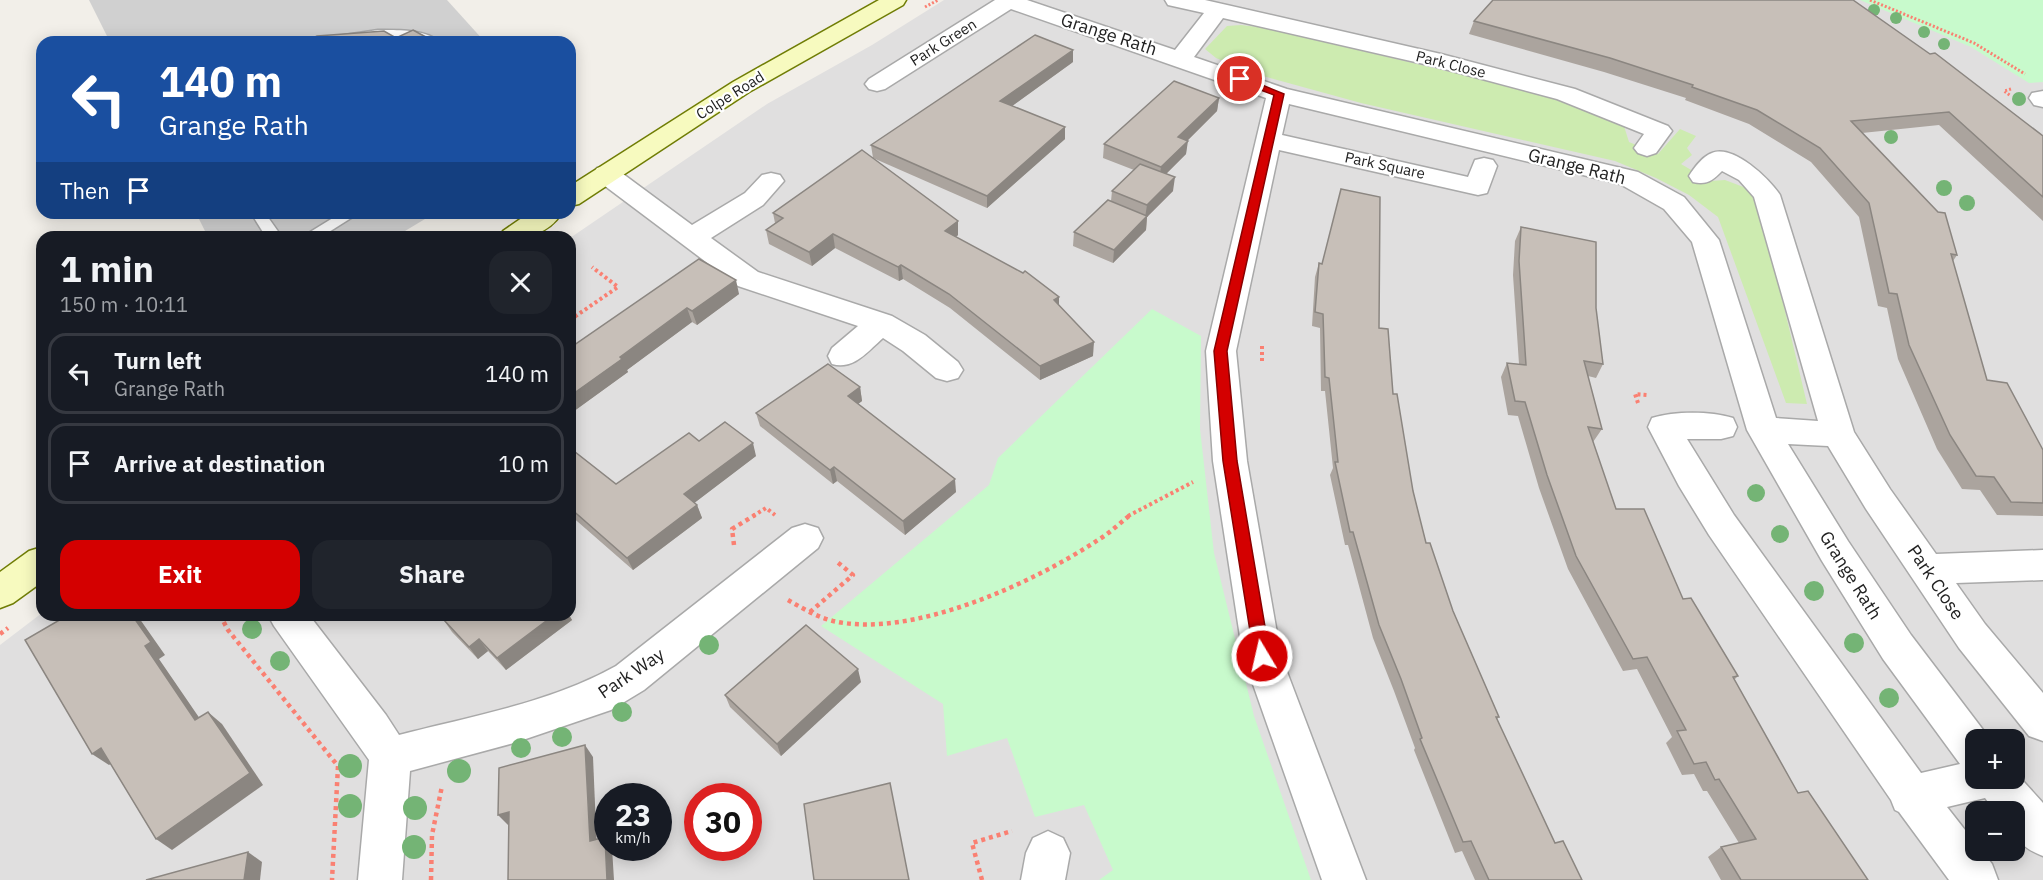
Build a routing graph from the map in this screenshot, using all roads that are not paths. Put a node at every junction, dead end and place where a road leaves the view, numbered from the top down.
1 (895, 0) edge
2 (1007, 0) edge
3 (1176, 0) edge
4 (1218, 11) junction
5 (358, 36) edge
6 (414, 36) edge
7 (1181, 58) junction
8 (878, 84) dead end
9 (1279, 94) junction
10 (1269, 140) junction
11 (1647, 148) dead end
12 (1484, 166) dead end
13 (606, 174) junction
14 (1702, 176) dead end
15 (771, 181) dead end
16 (576, 194) edge
17 (342, 219) edge
18 (539, 219) edge
19 (320, 231) edge
20 (522, 231) edge
21 (692, 237) junction
22 (881, 323) junction
23 (843, 356) dead end
24 (947, 370) dead end
25 (1721, 427) dead end
26 (1763, 430) junction
27 (1838, 434) junction
28 (805, 538) road end
29 (2043, 565) edge
30 (36, 566) edge
31 (1928, 569) junction
32 (0, 592) edge
33 (292, 621) edge
34 (2043, 723) edge
35 (1965, 738) edge
36 (390, 757) junction
37 (1965, 783) edge
38 (2003, 789) edge
39 (1910, 796) junction
40 (2043, 835) edge
41 (380, 880) edge
42 (1344, 880) edge
43 (1976, 880) edge

1 - 13 street, Colpe Road
2 - 7 street, Grange Rath
2 - 8 street, Park Green
3 - 4 street, Park Close
4 - 7 street
4 - 11 street, Park Close
5 - 6 lane
7 - 9 street, Grange Rath
9 - 10 street
9 - 26 street, Grange Rath
10 - 12 street, Park Square
10 - 42 street
13 - 16 street, Colpe Road
13 - 21 street
14 - 27 street, Park Close
15 - 21 street
17 - 19 lane
18 - 20 street
21 - 22 street
22 - 23 street
22 - 24 street
25 - 39 street
26 - 27 street
26 - 35 street, Grange Rath
27 - 31 street, Park Close
28 - 36 street, Park Way
29 - 31 street
30 - 32 street
31 - 34 street, Park Close
33 - 36 street
36 - 41 street
37 - 39 street
38 - 40 street
39 - 43 street

